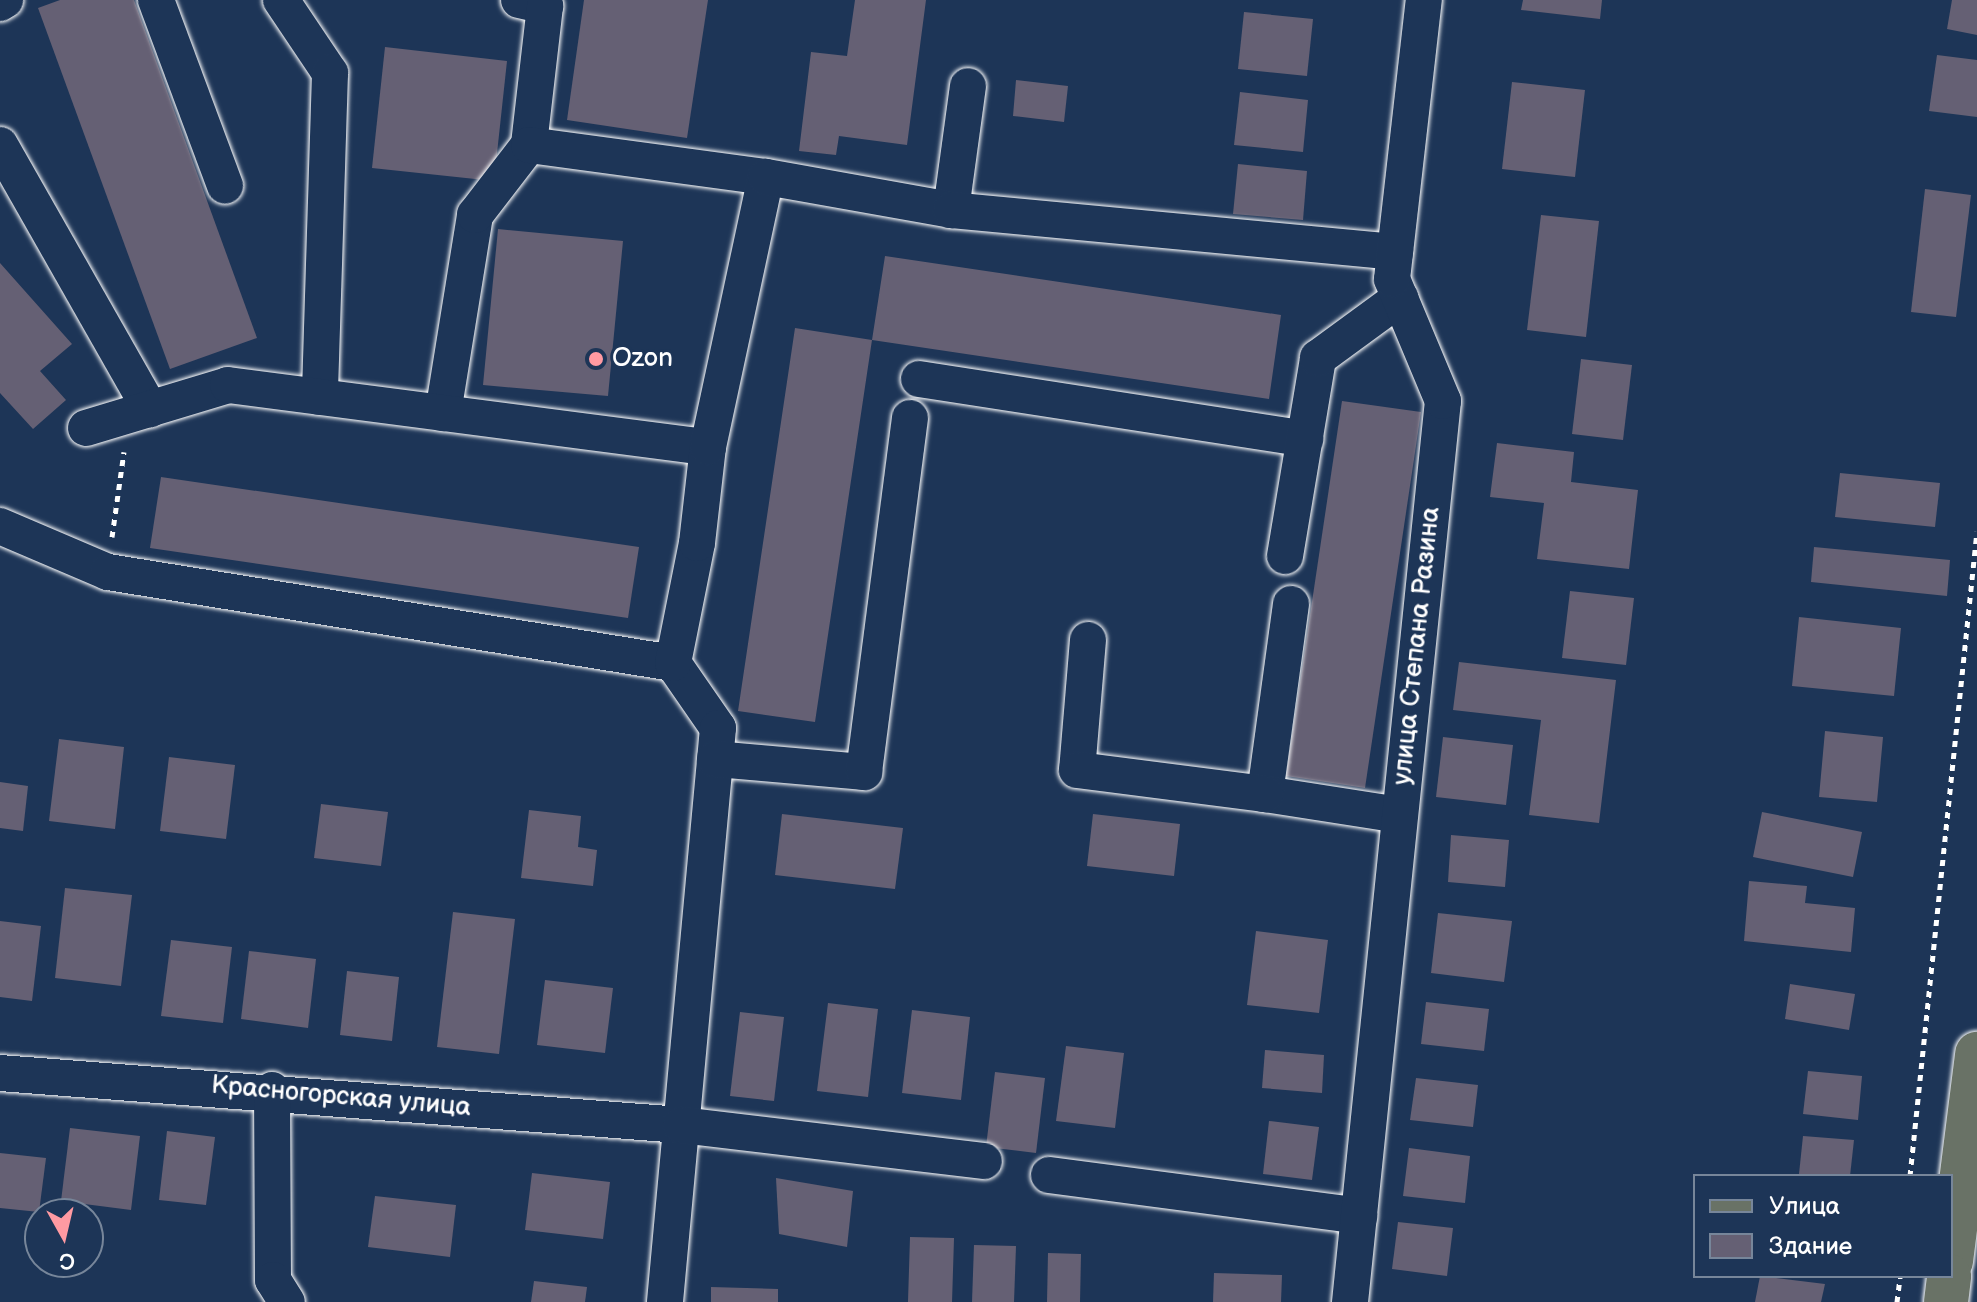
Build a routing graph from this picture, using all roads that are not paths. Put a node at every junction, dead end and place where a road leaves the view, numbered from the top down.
1 (156, 0) edge
2 (281, 0) edge
3 (519, 0) edge
4 (1424, 0) edge
5 (968, 86) dead end
6 (0, 145) edge
7 (529, 145) junction
8 (766, 177) junction
9 (225, 186) dead end
10 (951, 210) junction
11 (1395, 252) junction
12 (1400, 298) junction
13 (919, 379) dead end
14 (320, 397) junction
15 (140, 412) junction
16 (443, 413) junction
17 (910, 418) dead end
18 (86, 428) dead end
19 (1305, 439) junction
20 (708, 447) junction
21 (0, 526) edge
22 (1285, 556) dead end
23 (1291, 604) dead end
24 (1088, 640) dead end
25 (673, 663) junction
26 (717, 743) junction
27 (1265, 794) junction
28 (1399, 815) junction
29 (1977, 1054) edge
30 (0, 1073) edge
31 (272, 1090) junction
32 (681, 1125) junction
33 (984, 1161) dead end
34 (1049, 1175) dead end
35 (1359, 1216) junction
36 (1953, 1245) edge
37 (1949, 1278) edge
38 (287, 1302) edge
39 (665, 1302) edge
40 (1350, 1302) edge
41 (1946, 1302) edge

1 - 9 street
2 - 14 street
3 - 7 street
4 - 11 street, улица Степана Разина
5 - 10 street
6 - 15 street
7 - 8 street
7 - 16 street
8 - 10 street
8 - 20 street
10 - 11 street
11 - 12 street, улица Степана Разина
12 - 19 street
12 - 28 street, улица Степана Разина
13 - 19 street
14 - 15 street
14 - 16 street
15 - 18 street
16 - 20 street
17 - 26 street
19 - 22 street
20 - 25 street
21 - 25 street
23 - 27 street
24 - 27 street
25 - 26 street
26 - 32 street
27 - 28 street
28 - 35 street, улица Степана Разина
29 - 36 main road
30 - 31 street, Красногорская улица
31 - 32 street, Красногорская улица
31 - 38 street
32 - 33 street, Красногорская улица
32 - 39 street
34 - 35 street
35 - 40 street, улица Степана Разина
37 - 41 main road

